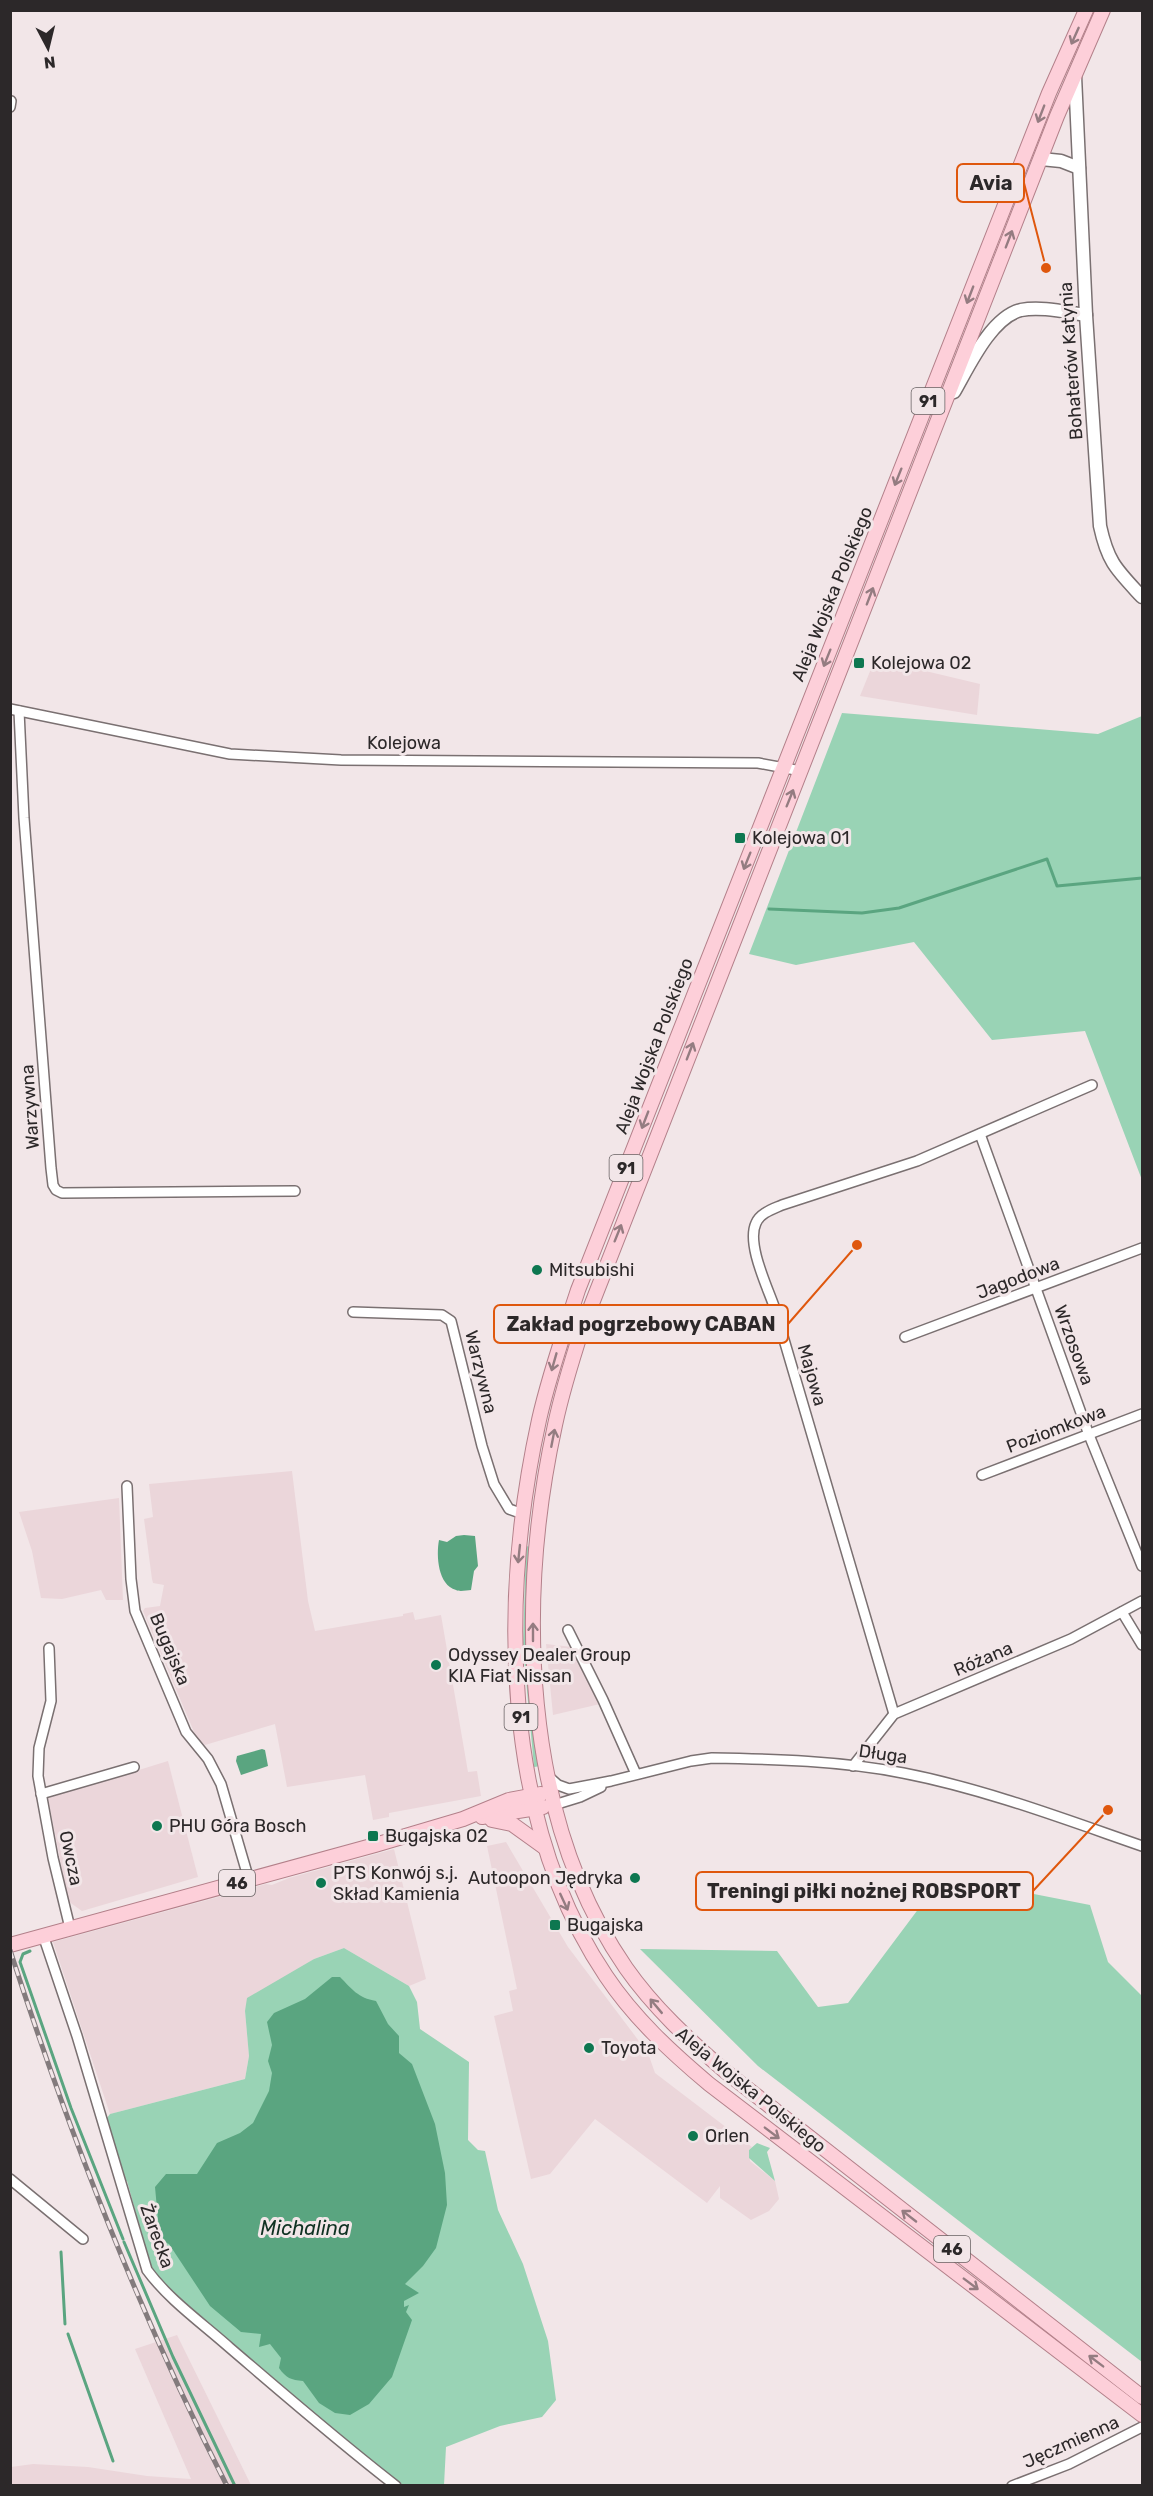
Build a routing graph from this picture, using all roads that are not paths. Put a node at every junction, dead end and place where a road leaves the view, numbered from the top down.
1 (1103, 10) edge
2 (1086, 11) edge
3 (1075, 72) junction
4 (1041, 159) junction
5 (1078, 168) junction
6 (1086, 315) junction
7 (937, 422) junction
8 (1143, 597) edge
9 (15, 710) edge
10 (783, 767) junction
11 (801, 771) junction
12 (1092, 1085) dead end
13 (980, 1134) junction
14 (295, 1191) dead end
15 (1143, 1248) edge
16 (1036, 1289) junction
17 (353, 1312) dead end
18 (905, 1337) dead end
19 (1143, 1414) edge
20 (1089, 1435) junction
21 (982, 1475) dead end
22 (127, 1486) dead end
23 (523, 1514) junction
24 (1143, 1566) edge
25 (1143, 1601) edge
26 (1122, 1612) junction
27 (568, 1630) dead end
28 (1143, 1645) edge
29 (49, 1648) dead end
30 (894, 1714) junction
31 (853, 1766) junction
32 (134, 1767) dead end
33 (636, 1774) junction
34 (611, 1781) junction
35 (551, 1791) junction
36 (41, 1794) junction
37 (533, 1802) junction
38 (463, 1820) junction
39 (1143, 1846) edge
40 (544, 1847) junction
41 (249, 1880) junction
42 (70, 1928) junction
43 (43, 1935) junction
44 (10, 1945) edge
45 (10, 2179) edge
46 (82, 2239) dead end
47 (1143, 2397) edge
48 (1143, 2415) edge
49 (1143, 2427) edge
50 (396, 2486) edge
51 (1012, 2486) edge

1 - 3 main road, Aleja Wojska Polskiego / 91
2 -> 10 main road, Aleja Wojska Polskiego / 91
3 - 4 main road, Aleja Wojska Polskiego / 91
3 - 5 street, Bohaterów Katynia
4 - 5 street
7 -> 4 main road, Aleja Wojska Polskiego / 91
5 - 6 street, Bohaterów Katynia
6 - 7 street
6 - 8 street, Bohaterów Katynia
11 -> 7 main road, Aleja Wojska Polskiego / 91
9 - 10 street, Kolejowa
9 - 14 street, Warzywna
10 - 11 street, Kolejowa
10 -> 23 main road, Aleja Wojska Polskiego / 91
35 -> 11 main road, Aleja Wojska Polskiego / 91
12 - 13 street, Majowa
13 - 16 street, Wrzosowa
13 - 30 street, Majowa
15 - 16 street, Jagodowa
16 - 18 street, Jagodowa
16 - 20 street, Wrzosowa
17 - 23 street, Warzywna
19 - 20 street, Poziomkowa
20 - 21 street, Poziomkowa
20 - 24 street, Wrzosowa
22 - 41 street, Bugajska
23 -> 37 main road, Aleja Wojska Polskiego / 91
25 - 26 street, Różana
26 - 28 street
26 - 30 street, Różana
27 - 33 street
29 - 36 street, Owcza
30 - 31 street, Różana
31 - 33 street, Długa
31 - 39 street, Długa
32 - 36 street
33 - 34 street, Długa
34 - 35 street, Długa
34 - 35 street, Długa
35 - 37 main road
47 -> 35 main road, Aleja Wojska Polskiego / 46
36 - 42 street, Owcza
37 - 38 main road
37 - 40 main road, Aleja Wojska Polskiego / 91
38 - 40 main road, 46
38 - 41 main road, 46
40 -> 48 main road, Aleja Wojska Polskiego / 46
41 - 42 main road, 46
42 - 43 main road, 46
43 - 44 main road, 46
43 - 50 street, Żarecka
45 - 46 street
49 - 51 street, Jęczmienna

